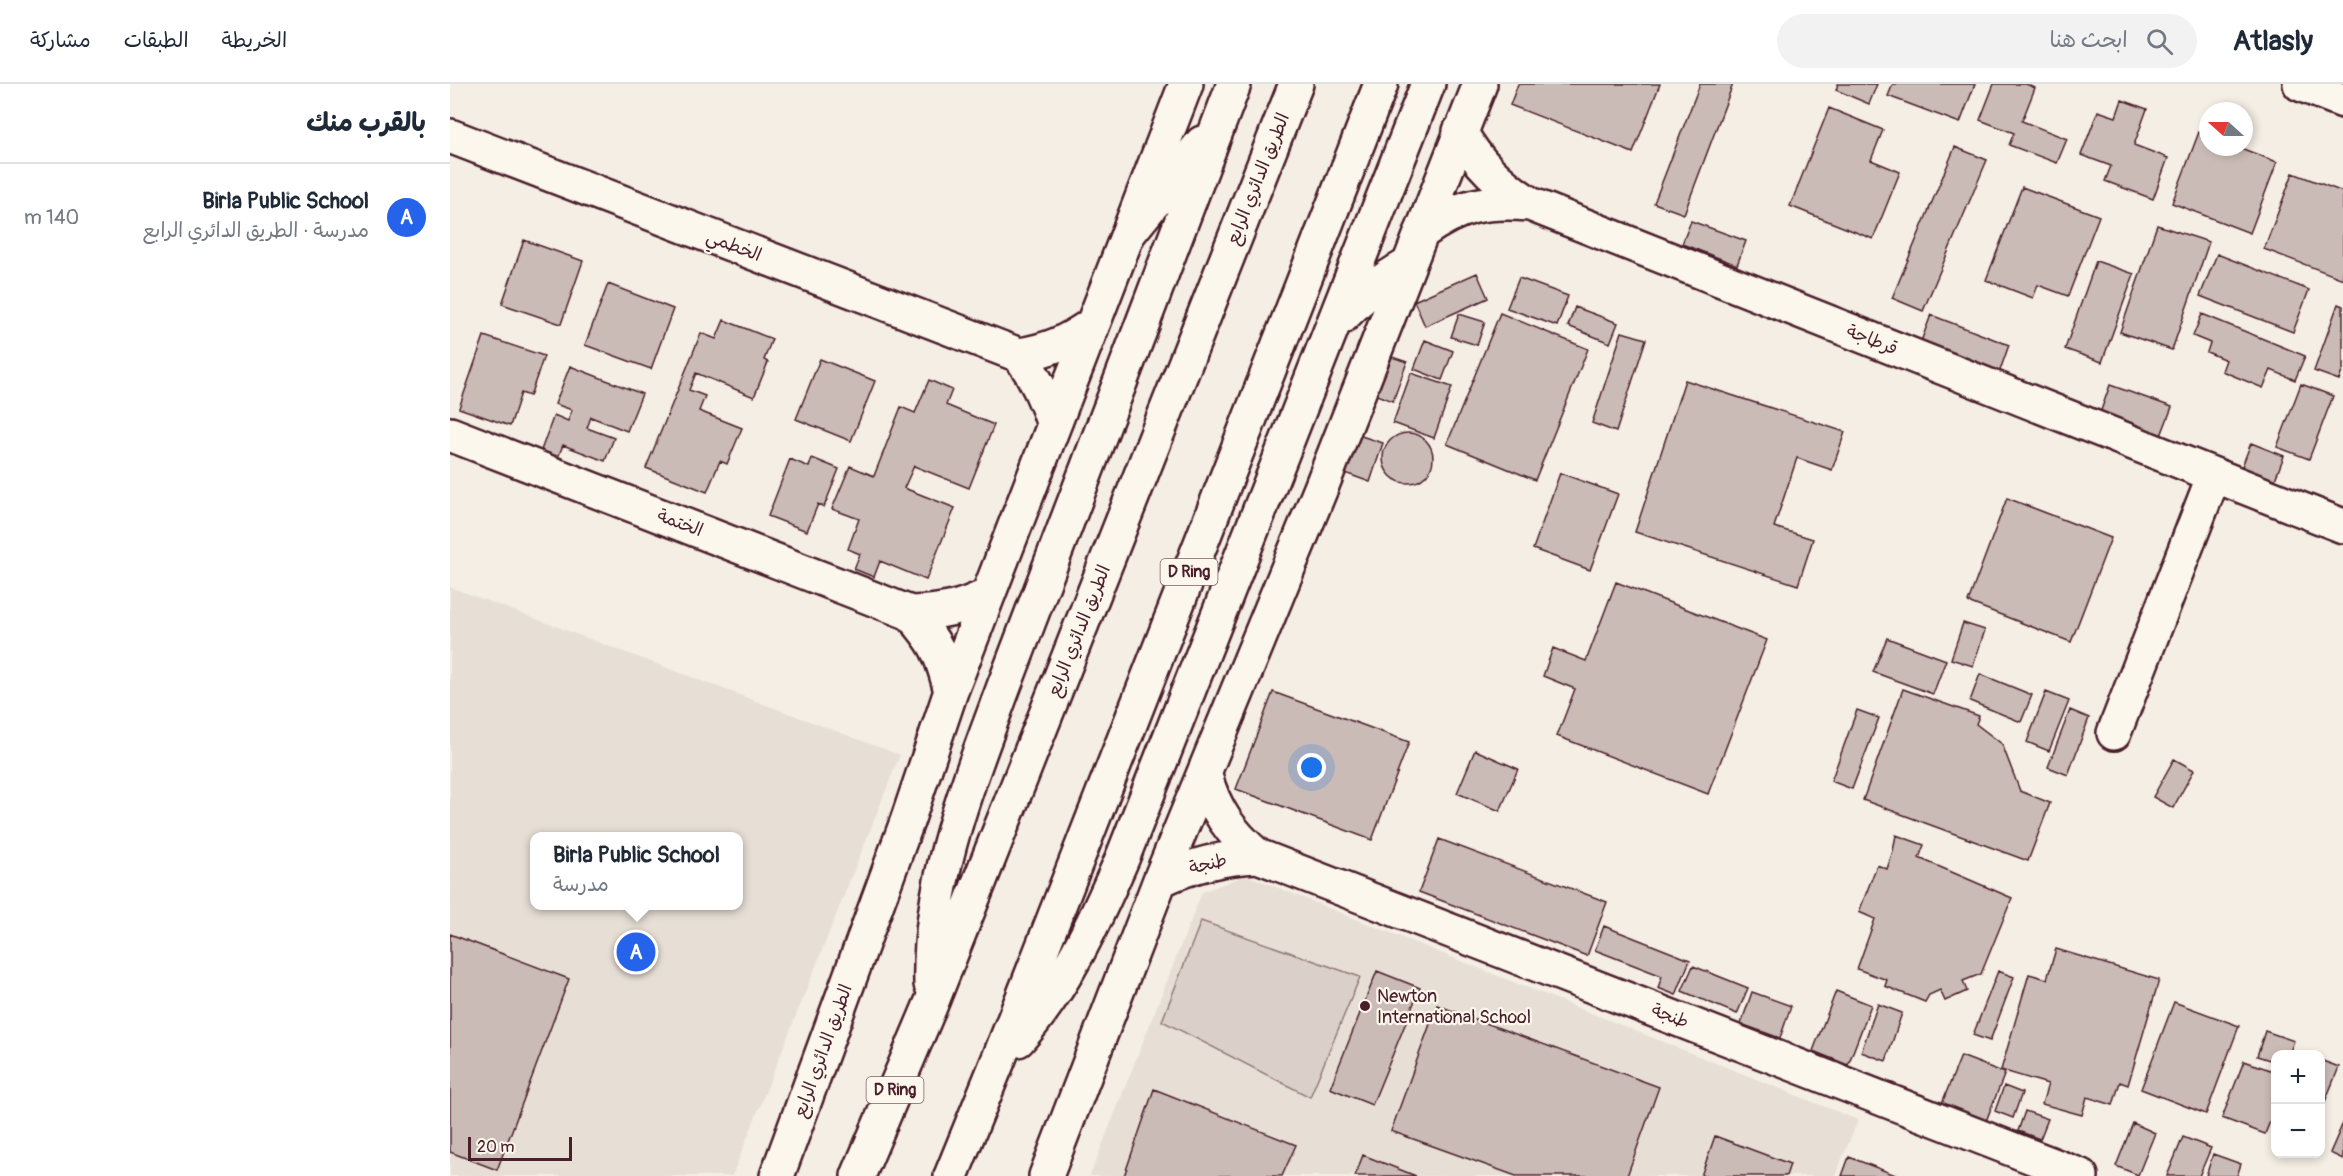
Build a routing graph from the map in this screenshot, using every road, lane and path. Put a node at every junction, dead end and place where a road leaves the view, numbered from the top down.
1 (1186, 84) edge
2 (1234, 84) edge
3 (1296, 84) edge
4 (1381, 84) edge
5 (1428, 84) edge
6 (1480, 84) edge
7 (2300, 84) edge
8 (2343, 102) edge
9 (1220, 121) junction
10 (1460, 131) junction
11 (450, 136) edge
12 (1530, 204) junction
13 (1421, 232) junction
14 (1128, 234) junction
15 (1408, 265) junction
16 (1093, 324) junction
17 (1333, 327) junction
18 (1019, 355) junction
19 (1054, 425) junction
20 (450, 434) edge
21 (2214, 475) junction
22 (2343, 526) edge
23 (988, 595) junction
24 (910, 613) junction
25 (951, 692) junction
26 (2114, 733) dead end
27 (1205, 775) junction
28 (1258, 856) junction
29 (1160, 880) junction
30 (932, 1004) junction
31 (998, 1061) junction
32 (2024, 1166) edge
33 (777, 1176) edge
34 (858, 1176) edge
35 (951, 1176) edge
36 (1046, 1176) edge
37 (2081, 1176) edge

1 - 14 street, الطريق الدائري الرابع
2 - 9 street, D Ring
3 - 30 street, الطريق الدائري الرابع / D Ring
4 - 31 street, D Ring
5 - 17 street
6 - 10 street
7 - 8 street
9 - 14 street
9 - 30 street, D Ring
10 - 12 street, قرطاجة
10 - 13 street
11 - 18 street, الخطمي
12 - 13 street, قرطاجة
12 - 21 street, قرطاجة
13 - 15 street
14 - 16 street, الطريق الدائري الرابع
15 - 17 street
15 - 27 street
16 - 18 street
16 - 19 street, الطريق الدائري الرابع
17 - 31 street
18 - 19 street
19 - 23 street, الطريق الدائري الرابع
20 - 24 street, الختمة
21 - 22 street, قرطاجة
21 - 26 street
23 - 24 street, الختمة
23 - 25 street, الطريق الدائري الرابع
24 - 25 street, الختمة
25 - 33 street, الطريق الدائري الرابع
27 - 28 street, طنجة
27 - 29 street
28 - 29 street, طنجة
28 - 32 street, طنجة
29 - 36 street
30 - 34 street, الطريق الدائري الرابع / D Ring
31 - 35 street, D Ring
32 - 37 street, طنجة

